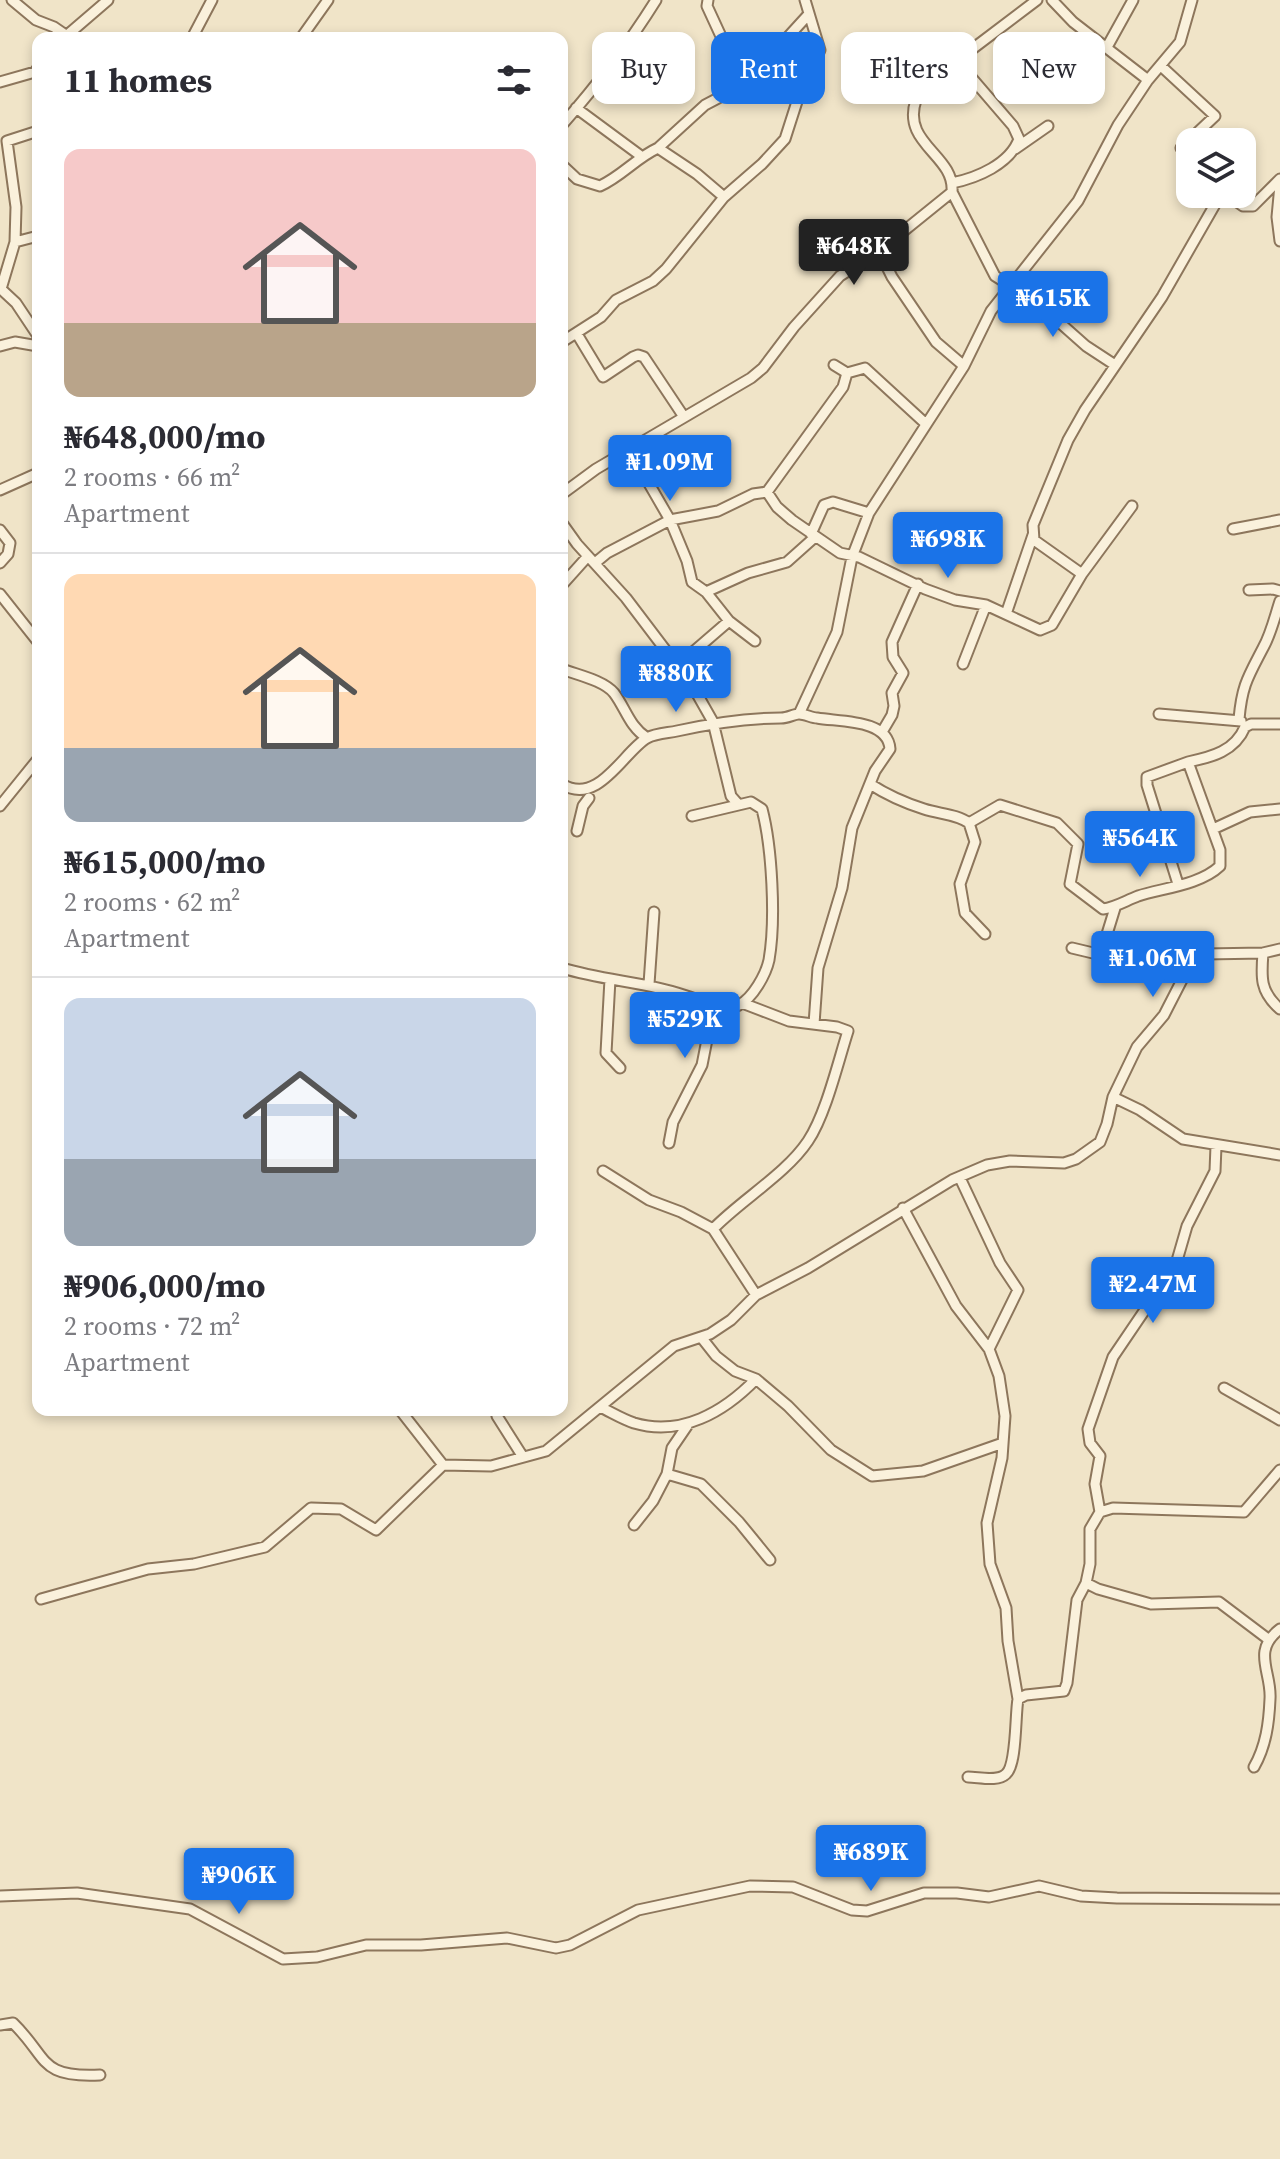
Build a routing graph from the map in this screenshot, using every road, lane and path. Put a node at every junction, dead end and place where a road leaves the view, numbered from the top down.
1 (12, 0) edge
2 (108, 0) edge
3 (328, 0) edge
4 (656, 0) edge
5 (708, 0) edge
6 (805, 0) edge
7 (1037, 0) edge
8 (1052, 0) edge
9 (1133, 0) edge
10 (1192, 0) edge
11 (208, 2) edge
12 (808, 15) junction
13 (58, 32) edge
14 (73, 32) edge
15 (195, 32) edge
16 (305, 32) edge
17 (719, 32) edge
18 (977, 47) edge
19 (1107, 47) junction
20 (1161, 66) junction
21 (32, 73) edge
22 (1148, 80) junction
23 (0, 82) edge
24 (977, 84) edge
25 (915, 104) edge
26 (576, 108) junction
27 (568, 118) edge
28 (1048, 126) dead end
29 (1202, 128) edge
30 (32, 133) edge
31 (658, 148) junction
32 (1015, 149) junction
33 (641, 156) junction
34 (568, 171) edge
35 (1280, 179) edge
36 (1280, 185) edge
37 (952, 188) junction
38 (724, 197) junction
39 (1256, 203) edge
40 (1216, 208) edge
41 (32, 238) edge
42 (1280, 241) edge
43 (15, 242) junction
44 (879, 251) junction
45 (1013, 284) junction
46 (32, 327) edge
47 (577, 334) junction
48 (568, 339) edge
49 (32, 345) edge
50 (0, 346) edge
51 (834, 365) dead end
52 (1115, 365) junction
53 (964, 366) junction
54 (847, 373) junction
55 (684, 417) junction
56 (926, 424) junction
57 (629, 449) junction
58 (32, 476) edge
59 (0, 490) edge
60 (568, 490) edge
61 (767, 492) junction
62 (1132, 506) dead end
63 (869, 513) junction
64 (670, 520) junction
65 (1280, 520) edge
66 (1233, 529) dead end
67 (0, 530) edge
68 (568, 530) edge
69 (1033, 535) junction
70 (813, 536) junction
71 (852, 557) junction
72 (592, 560) junction
73 (0, 563) edge
74 (1082, 574) junction
75 (568, 580) edge
76 (918, 584) junction
77 (1249, 590) dead end
78 (1280, 591) edge
79 (706, 592) junction
80 (0, 594) edge
81 (1280, 601) edge
82 (986, 605) junction
83 (1006, 614) junction
84 (729, 621) junction
85 (32, 634) edge
86 (755, 641) dead end
87 (963, 664) dead end
88 (678, 665) junction
89 (568, 671) edge
90 (799, 714) junction
91 (1159, 714) dead end
92 (713, 722) junction
93 (1242, 723) junction
94 (1280, 724) edge
95 (882, 732) junction
96 (647, 738) junction
97 (1188, 762) junction
98 (32, 766) edge
99 (596, 783) junction
100 (870, 784) junction
101 (568, 788) edge
102 (582, 788) junction
103 (589, 798) junction
104 (738, 804) junction
105 (0, 806) edge
106 (1280, 809) edge
107 (692, 816) dead end
108 (969, 823) junction
109 (1213, 829) junction
110 (577, 831) dead end
111 (1178, 884) junction
112 (1115, 908) junction
113 (654, 912) dead end
114 (985, 934) dead end
115 (1072, 948) dead end
116 (1280, 949) edge
117 (1263, 953) junction
118 (568, 970) edge
119 (610, 979) junction
120 (649, 984) junction
121 (742, 1003) junction
122 (714, 1004) junction
123 (1280, 1009) edge
124 (814, 1024) junction
125 (620, 1068) dead end
126 (1113, 1097) junction
127 (669, 1143) dead end
128 (1216, 1146) junction
129 (1280, 1155) edge
130 (603, 1171) dead end
131 (960, 1178) junction
132 (903, 1208) junction
133 (713, 1229) junction
134 (756, 1295) junction
135 (701, 1337) junction
136 (989, 1349) junction
137 (756, 1379) junction
138 (1224, 1388) dead end
139 (600, 1407) junction
140 (405, 1416) edge
141 (497, 1416) edge
142 (1280, 1420) edge
143 (687, 1426) junction
144 (1003, 1443) junction
145 (523, 1457) junction
146 (443, 1465) junction
147 (1280, 1470) edge
148 (667, 1474) junction
149 (1100, 1512) junction
150 (634, 1525) dead end
151 (770, 1560) dead end
152 (1086, 1583) junction
153 (41, 1599) dead end
154 (1280, 1629) edge
155 (1268, 1639) junction
156 (1018, 1699) junction
157 (1254, 1767) dead end
158 (968, 1777) dead end
159 (0, 1896) edge
160 (1280, 1899) edge
161 (0, 2025) edge
162 (100, 2075) dead end

1 - 13 street
2 - 14 street
3 - 16 street
4 - 26 street
5 - 17 street
6 - 12 street
7 - 18 street
8 - 19 street
9 - 19 street
10 - 20 street
11 - 15 street
12 - 31 street
12 - 38 street
19 - 22 street
20 - 22 street
20 - 29 street
21 - 23 street
22 - 45 street
24 - 32 street
25 - 37 street
26 - 27 street
26 - 33 street
28 - 32 street
30 - 43 street
31 - 33 street
31 - 38 street
32 - 37 street
33 - 34 street
35 - 39 street
36 - 42 street
37 - 44 street
37 - 45 street
38 - 47 street
40 - 52 street
41 - 43 street
43 - 46 street
44 - 53 street
44 - 55 street
45 - 52 street
45 - 53 street
47 - 48 street
47 - 55 street
49 - 50 street
51 - 54 street
52 - 69 street
53 - 56 street
54 - 56 street
54 - 61 street
55 - 57 street
56 - 63 street
57 - 60 street
57 - 64 street
58 - 59 street
61 - 64 street
61 - 70 street
62 - 74 street
63 - 70 street
63 - 71 street
64 - 72 street
64 - 79 street
65 - 66 street
67 - 73 street
68 - 72 street
69 - 74 street
69 - 83 street
70 - 71 street
70 - 79 street
71 - 76 street
71 - 90 street
72 - 75 street
72 - 88 street
74 - 83 street
76 - 82 street
76 - 95 street
77 - 78 street
79 - 84 street
80 - 85 street
81 - 93 street
82 - 83 street
82 - 87 street
84 - 86 street
84 - 88 street
88 - 92 street
89 - 96 street
90 - 92 street
90 - 95 street
91 - 93 street
92 - 96 street
92 - 104 street
93 - 94 street
93 - 97 street
95 - 100 street
96 - 99 street
97 - 109 street
97 - 111 street
98 - 105 street
99 - 102 street
99 - 103 street
100 - 108 street
100 - 124 street
101 - 102 street
102 - 103 street
103 - 110 street
104 - 107 street
104 - 121 street
106 - 109 street
108 - 112 street
108 - 114 street
109 - 111 street
111 - 112 street
112 - 115 street
113 - 120 street
116 - 117 street
117 - 123 street
117 - 126 street
118 - 119 street
119 - 120 street
119 - 125 street
120 - 122 street
121 - 122 street
121 - 124 street
122 - 127 street
124 - 133 street
126 - 128 street
126 - 131 street
128 - 129 street
128 - 149 street
130 - 133 street
131 - 132 street
131 - 136 street
132 - 134 street
132 - 136 street
133 - 134 street
134 - 135 street
135 - 137 street
135 - 139 street
136 - 144 street
137 - 143 street
137 - 144 street
138 - 142 street
139 - 143 street
139 - 145 street
140 - 146 street
141 - 145 street
143 - 148 street
144 - 156 street
145 - 146 street
146 - 153 street
147 - 149 street
148 - 150 street
148 - 151 street
149 - 152 street
152 - 155 street
152 - 156 street
154 - 155 street
155 - 157 street
156 - 158 street
159 - 160 street
161 - 162 street

